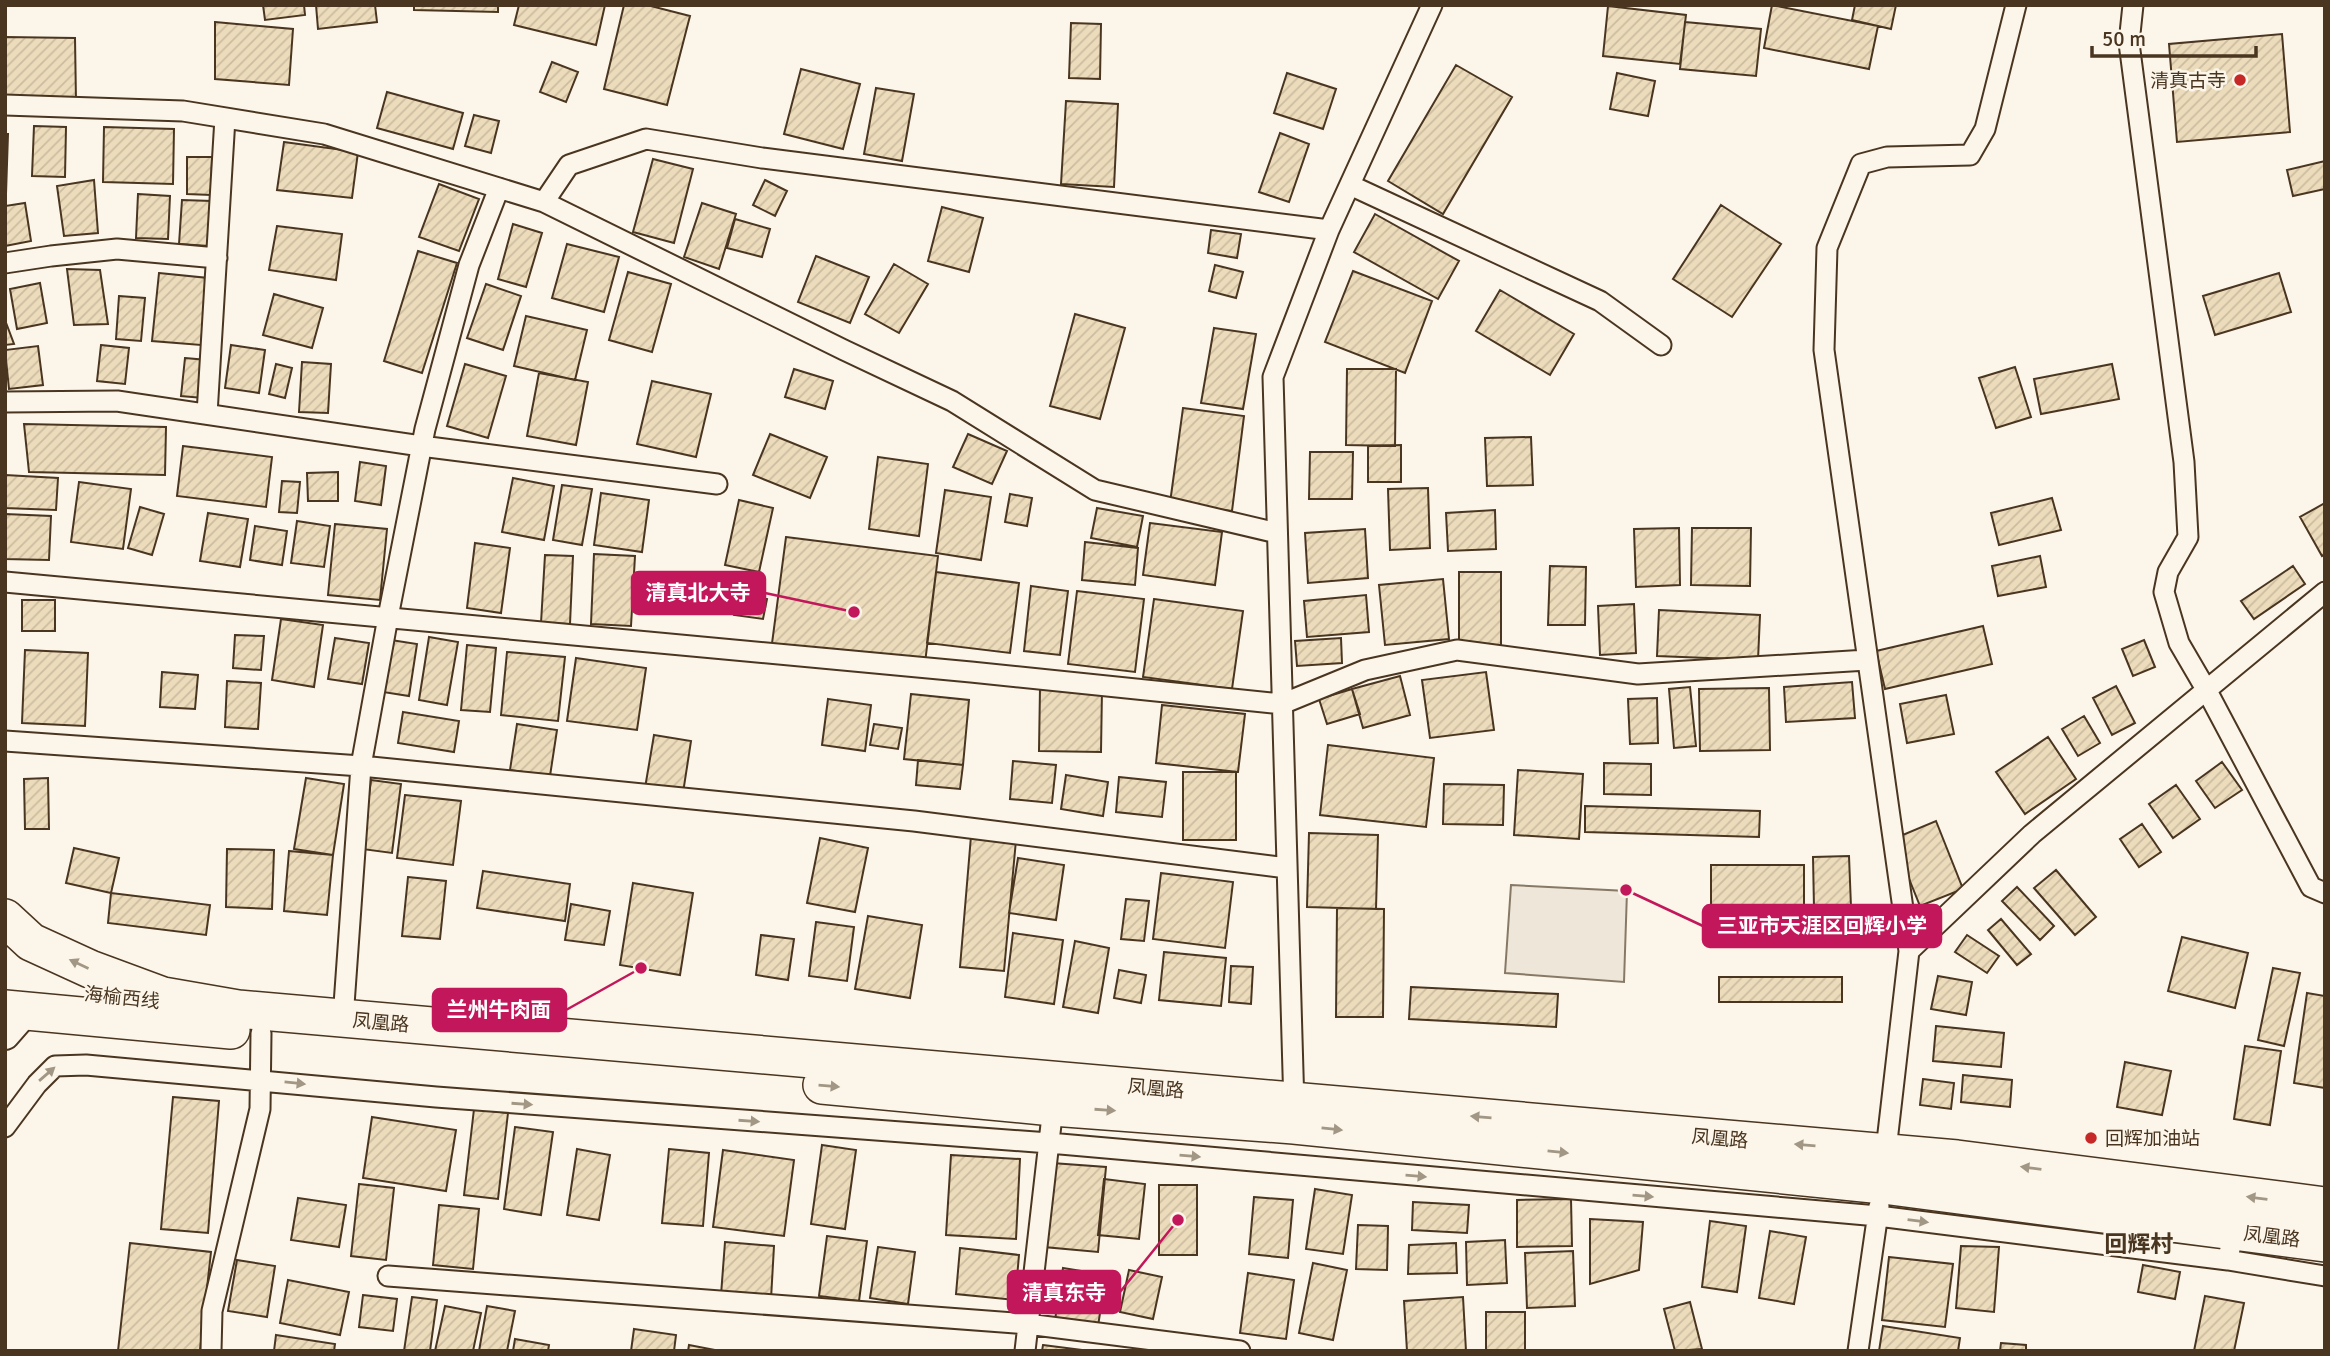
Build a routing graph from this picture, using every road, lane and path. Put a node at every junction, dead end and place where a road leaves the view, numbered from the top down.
1 (1432, 5) edge
2 (2016, 5) edge
3 (2133, 5) edge
4 (5, 106) edge
5 (225, 118) junction
6 (1350, 185) junction
7 (499, 188) junction
8 (544, 202) junction
9 (1329, 230) junction
10 (217, 258) junction
11 (5, 263) edge
12 (1661, 345) dead end
13 (5, 402) edge
14 (207, 415) junction
15 (421, 446) junction
16 (717, 484) dead end
17 (1278, 533) junction
18 (5, 582) edge
19 (2325, 592) edge
20 (388, 617) junction
21 (1867, 660) junction
22 (2207, 691) junction
23 (1282, 704) junction
24 (6, 735) edge
25 (362, 766) junction
26 (1287, 868) junction
27 (2325, 893) edge
28 (5, 918) edge
29 (1909, 951) junction
30 (10, 1010) edge
31 (343, 1018) junction
32 (250, 1021) junction
33 (261, 1080) junction
34 (1053, 1107) junction
35 (1294, 1113) junction
36 (5, 1127) edge
37 (1049, 1143) junction
38 (1882, 1184) junction
39 (2325, 1206) edge
40 (2325, 1243) edge
41 (2231, 1246) junction
42 (388, 1276) dead end
43 (2325, 1276) edge
44 (1027, 1324) junction
45 (211, 1351) edge
46 (1025, 1351) edge
47 (1240, 1351) edge
48 (1858, 1351) edge

1 - 6 street
2 - 21 street
3 - 22 street
4 - 5 street
5 - 7 street
5 - 10 street
6 - 9 street
6 - 12 street
7 - 8 street
7 - 15 street
8 - 9 street
8 - 17 street
9 - 17 street
10 - 11 street
10 - 14 street
13 - 14 street
14 - 15 street
15 - 16 street
15 - 20 street
17 - 23 street
18 - 20 street
19 - 22 street
20 - 23 street
20 - 25 street
21 - 23 street
21 - 29 street
22 - 27 street
22 - 29 street
23 - 26 street
24 - 25 street
25 - 26 street
25 - 31 street
26 - 35 street
32 -> 28 highway, 凤凰路
29 - 38 street
30 - 32 highway, 海榆西线
31 - 32 highway, 凤凰路
31 - 35 highway, 凤凰路
32 - 33 street
32 -> 34 highway, 凤凰路
36 -> 33 street
33 -> 37 street
33 - 45 street
34 -> 35 highway, 凤凰路
34 - 37 street
35 - 38 highway, 凤凰路
37 -> 38 street
37 - 44 street
39 -> 38 highway, 凤凰路
38 -> 41 highway, 凤凰路
38 - 48 street
40 - 41 highway, 凤凰路
41 - 43 street
42 - 44 street
44 - 46 street
44 - 47 street

